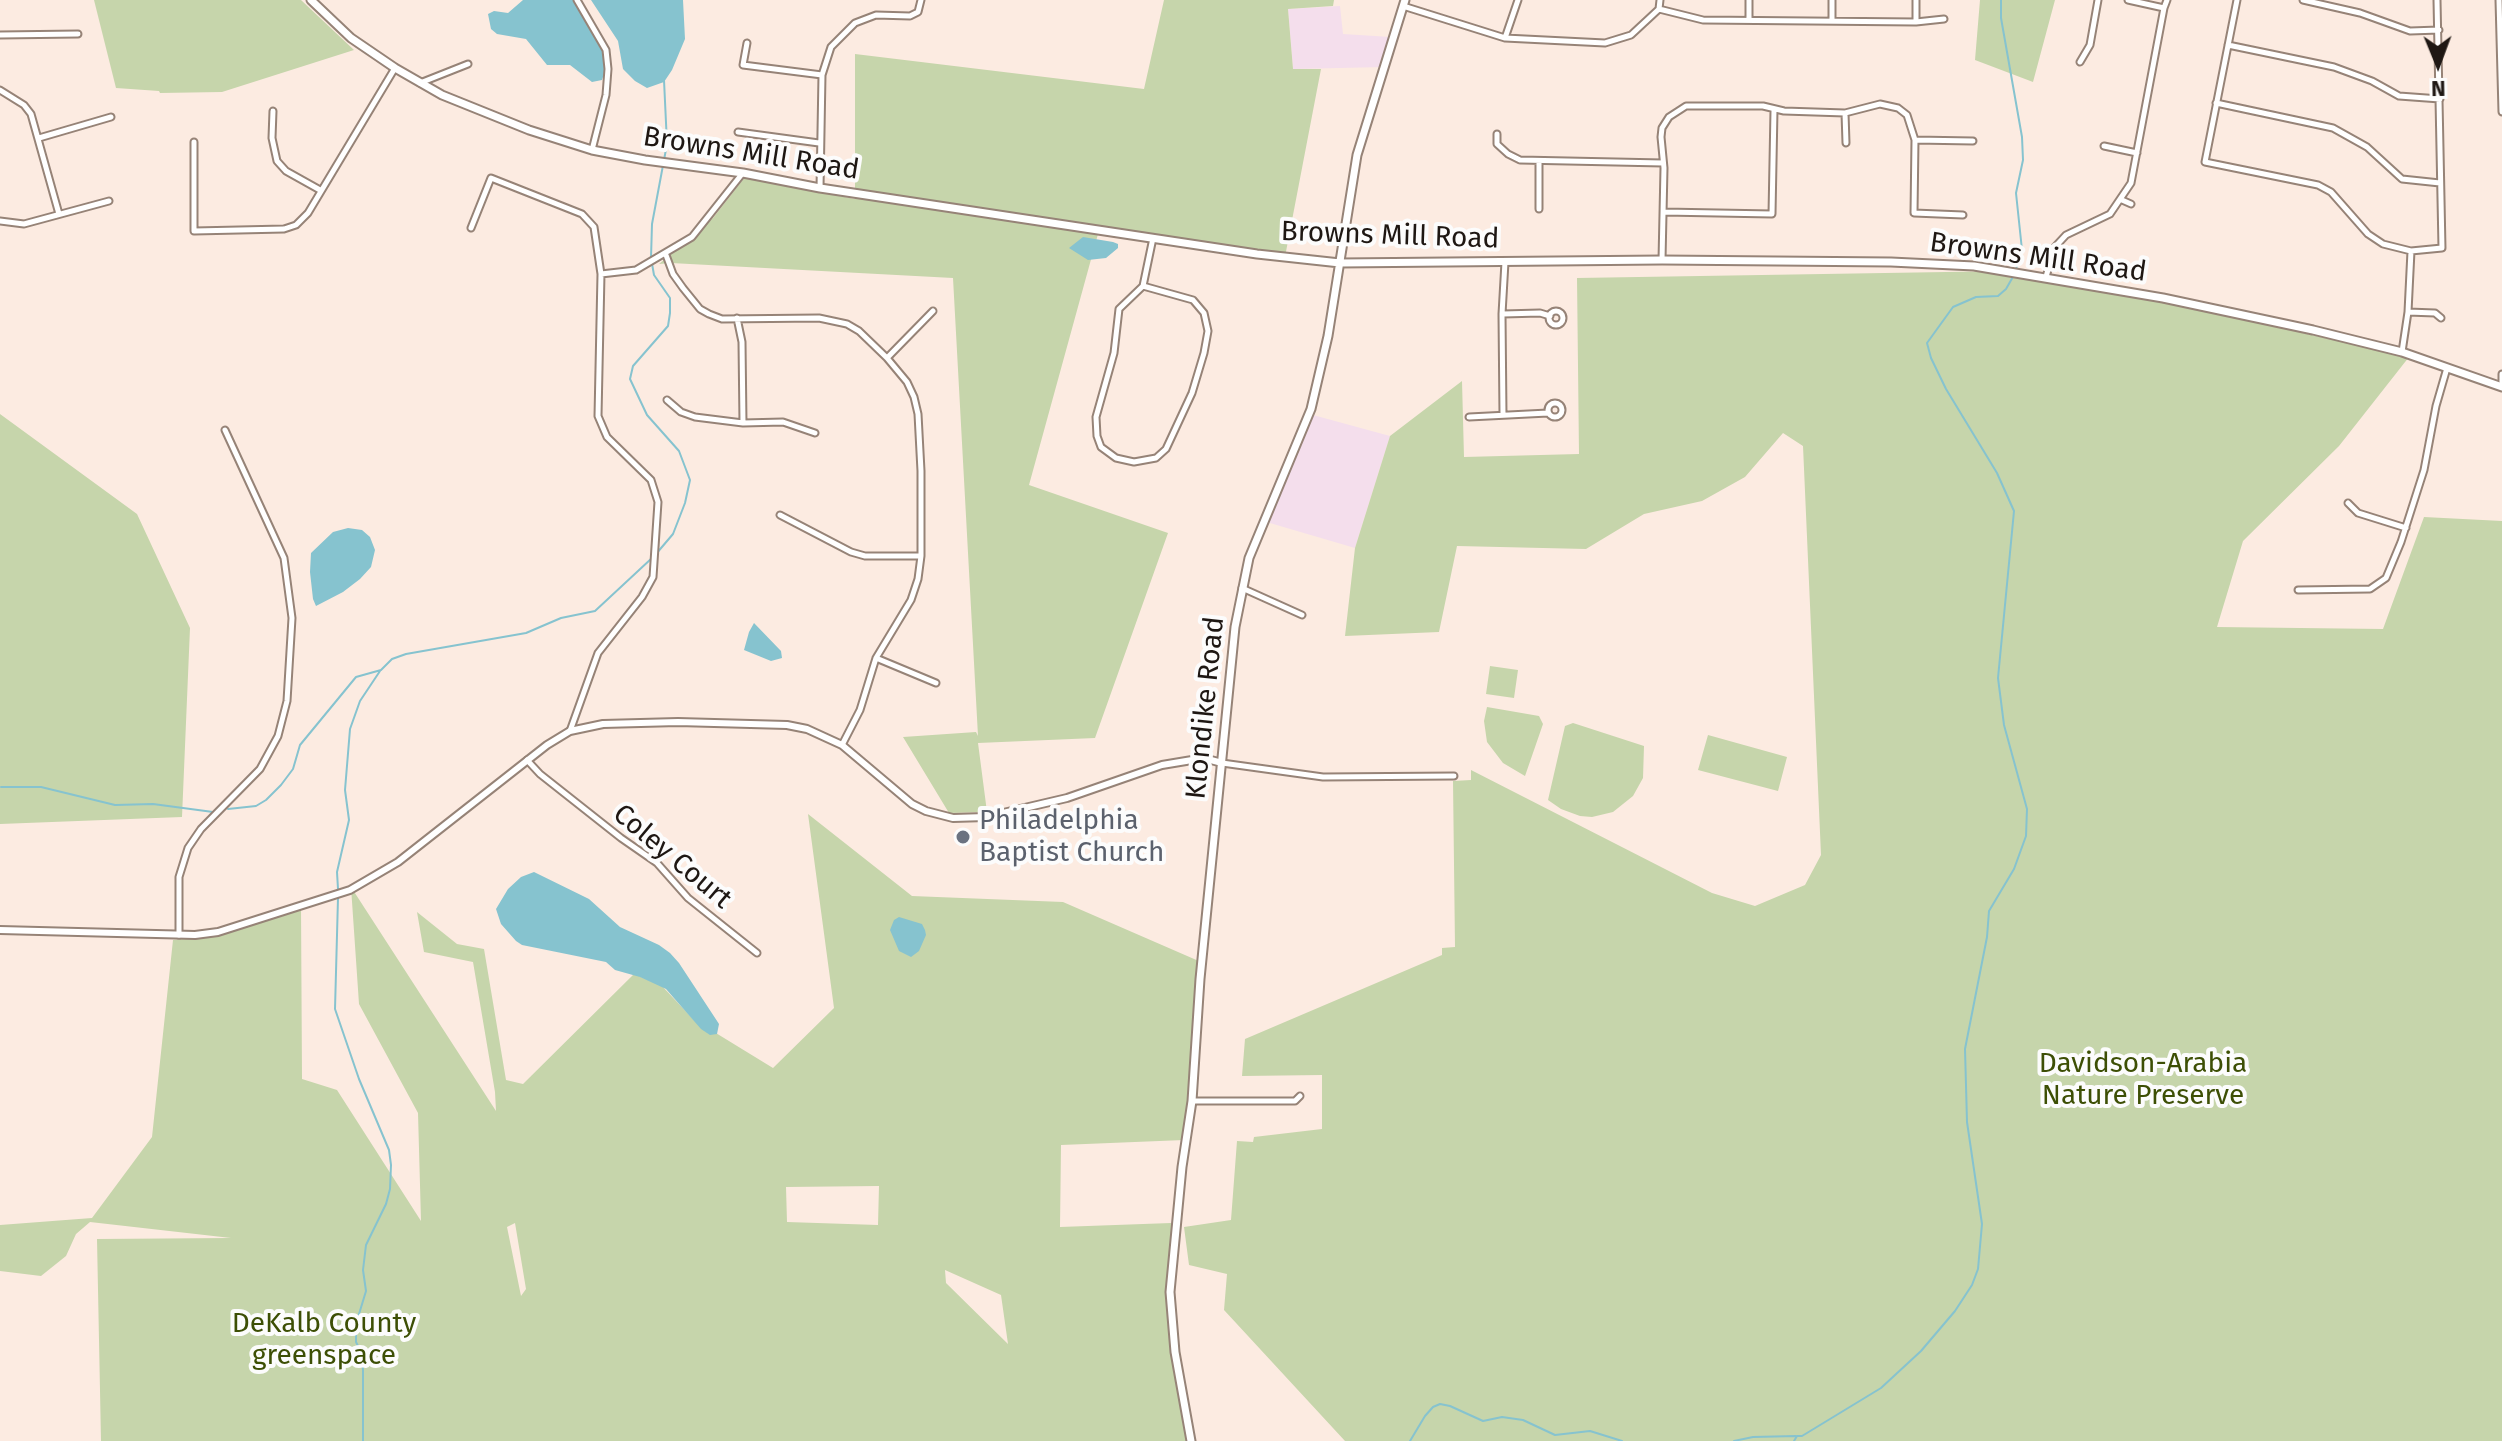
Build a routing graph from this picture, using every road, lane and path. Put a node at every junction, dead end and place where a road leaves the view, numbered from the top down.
1 (311, 0) edge
2 (577, 0) edge
3 (921, 0) edge
4 (1518, 0) edge
5 (1660, 0) edge
6 (1749, 0) edge
7 (1832, 0) edge
8 (1916, 0) edge
9 (2098, 0) edge
10 (2128, 0) edge
11 (2167, 0) edge
12 (2237, 0) edge
13 (2303, 0) edge
14 (2437, 0) edge
15 (2499, 0) edge
16 (1404, 3) edge
17 (2164, 8) junction
18 (1659, 9) junction
19 (1749, 19) junction
20 (1944, 19) dead end
21 (1832, 20) junction
22 (1916, 22) junction
23 (2439, 30) junction
24 (78, 34) dead end
25 (0, 35) edge
26 (1505, 38) junction
27 (747, 43) dead end
28 (2228, 45) junction
29 (2080, 62) dead end
30 (468, 64) dead end
31 (395, 68) junction
32 (822, 75) junction
33 (419, 83) junction
34 (0, 90) edge
35 (2440, 99) junction
36 (2216, 103) junction
37 (1914, 109) dead end
38 (1774, 110) junction
39 (273, 111) dead end
40 (2502, 112) edge
41 (1845, 113) junction
42 (1907, 115) junction
43 (111, 117) dead end
44 (738, 132) dead end
45 (1497, 134) dead end
46 (39, 138) junction
47 (1915, 140) junction
48 (1973, 141) dead end
49 (194, 142) dead end
50 (819, 143) junction
51 (1846, 143) dead end
52 (2104, 146) dead end
53 (592, 150) junction
54 (2137, 153) junction
55 (1539, 161) junction
56 (1663, 163) junction
57 (743, 173) junction
58 (2440, 183) junction
59 (820, 188) junction
60 (320, 190) junction
61 (2122, 200) junction
62 (109, 201) dead end
63 (2131, 204) dead end
64 (1539, 209) dead end
65 (1664, 212) junction
66 (59, 214) junction
67 (1963, 215) dead end
68 (0, 221) edge
69 (471, 228) dead end
70 (1154, 237) junction
71 (2411, 251) junction
72 (666, 255) junction
73 (1662, 260) junction
74 (1505, 262) junction
75 (1340, 263) junction
76 (601, 274) junction
77 (2046, 277) junction
78 (1143, 286) junction
79 (933, 311) dead end
80 (2408, 312) junction
81 (1502, 314) junction
82 (1550, 316) dead end
83 (737, 318) junction
84 (2441, 318) dead end
85 (2402, 352) junction
86 (887, 358) junction
87 (2447, 368) junction
88 (2502, 374) edge
89 (2502, 387) edge
90 (667, 400) dead end
91 (1548, 413) dead end
92 (1503, 415) junction
93 (1469, 417) dead end
94 (743, 423) junction
95 (225, 430) dead end
96 (815, 433) dead end
97 (2348, 503) dead end
98 (780, 515) dead end
99 (2406, 528) junction
100 (921, 556) junction
101 (1242, 588) junction
102 (2298, 590) dead end
103 (1302, 615) dead end
104 (876, 658) junction
105 (936, 683) dead end
106 (570, 731) junction
107 (842, 745) junction
108 (526, 759) junction
109 (1222, 763) junction
110 (1454, 776) dead end
111 (0, 930) edge
112 (179, 936) junction
113 (757, 953) dead end
114 (1300, 1096) dead end
115 (1192, 1101) junction
116 (1191, 1441) edge

1 - 31 main road, Browns Mill Road
2 - 53 street
3 - 32 street
4 - 26 street
5 - 18 street
6 - 19 street
7 - 21 street
8 - 22 street
9 - 29 street
10 - 17 street
11 - 17 street
12 - 28 street
13 - 23 street
14 - 23 street
15 - 40 street
16 - 26 street
16 - 75 main road, Klondike Road
17 - 54 street
18 - 19 street
18 - 26 street
19 - 21 street
20 - 22 street
21 - 22 street
23 - 35 street
24 - 25 street
27 - 32 street
28 - 35 street
28 - 36 street
30 - 33 street
31 - 33 main road, Browns Mill Road
31 - 60 street
32 - 50 street
33 - 53 main road, Browns Mill Road
34 - 46 street
35 - 58 street
36 - 58 street
36 - 71 street
37 - 42 street
38 - 41 street
38 - 56 street
38 - 65 street
39 - 60 street
41 - 42 street
41 - 51 street
42 - 47 street
43 - 46 street
44 - 50 street
45 - 55 street
46 - 66 street
47 - 48 street
47 - 67 street
49 - 60 street
50 - 59 street
52 - 54 street
53 - 57 main road, Browns Mill Road
54 - 61 street
55 - 56 street
55 - 64 street
56 - 65 street
57 - 59 main road, Browns Mill Road
57 - 72 street
58 - 71 street
59 - 70 main road, Browns Mill Road
61 - 63 street
61 - 77 street
62 - 66 street
65 - 73 street
66 - 68 street
69 - 76 street
70 - 75 main road, Browns Mill Road
70 - 78 street
71 - 80 street
72 - 76 street
72 - 83 street
73 - 74 main road, Browns Mill Road
73 - 77 main road, Browns Mill Road
74 - 75 main road, Browns Mill Road
74 - 81 street
75 - 101 main road, Klondike Road
76 - 106 street
77 - 85 main road, Browns Mill Road
78 - 78 street
79 - 86 street
80 - 84 street
80 - 85 street
81 - 82 street
81 - 92 street
83 - 86 street
83 - 94 street
85 - 87 main road, Browns Mill Road
86 - 100 street
87 - 89 main road, Browns Mill Road
87 - 99 street
88 - 89 street
90 - 94 street
91 - 92 street
92 - 93 street
94 - 96 street
95 - 112 street
97 - 99 street
98 - 100 street
99 - 102 street
100 - 104 street
101 - 103 street
101 - 109 main road, Klondike Road
104 - 105 street
104 - 107 street
106 - 107 street
106 - 108 street
107 - 109 street
108 - 112 street
108 - 113 street, Coley Court
109 - 110 street
109 - 115 main road, Klondike Road
111 - 112 street
114 - 115 street
115 - 116 main road, Klondike Road

